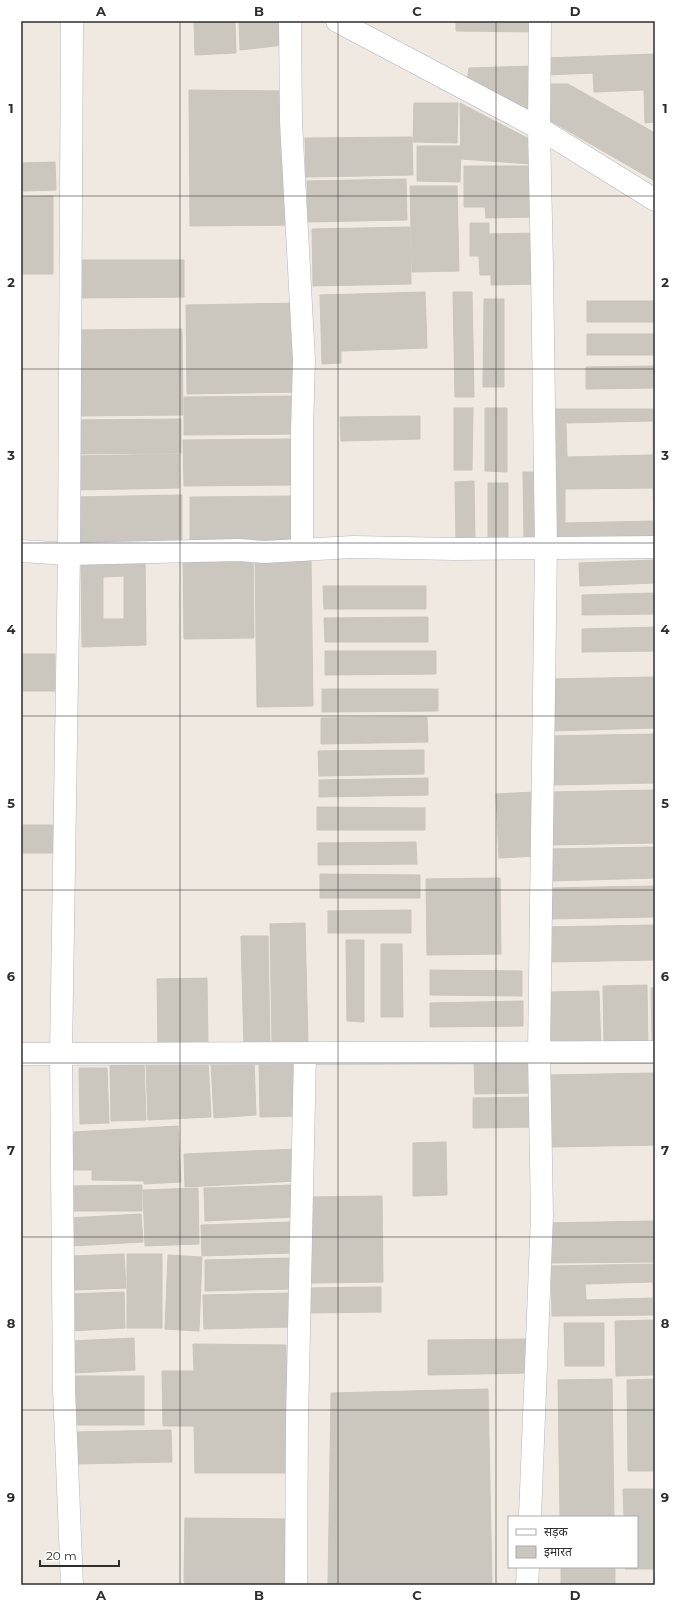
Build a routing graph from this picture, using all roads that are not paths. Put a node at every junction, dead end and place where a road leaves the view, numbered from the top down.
1 (72, 21) edge
2 (290, 21) edge
3 (337, 21) edge
4 (540, 21) edge
5 (539, 128) junction
6 (655, 200) edge
7 (546, 547) junction
8 (655, 547) edge
9 (302, 550) junction
10 (21, 551) edge
11 (69, 554) junction
12 (655, 1052) edge
13 (540, 1053) junction
14 (21, 1054) edge
15 (61, 1054) junction
16 (305, 1054) junction
17 (530, 1516) edge
18 (528, 1568) edge
19 (72, 1585) edge
20 (296, 1585) edge
21 (527, 1585) edge

1 - 11 street
2 - 9 street
3 - 5 street
4 - 5 street
5 - 6 street
5 - 7 street
7 - 8 street
7 - 9 street
7 - 13 street
9 - 11 street
10 - 11 street
11 - 15 street
12 - 13 street
13 - 16 street
13 - 17 street
14 - 15 street
15 - 16 street
15 - 19 street
16 - 20 street
18 - 21 street

